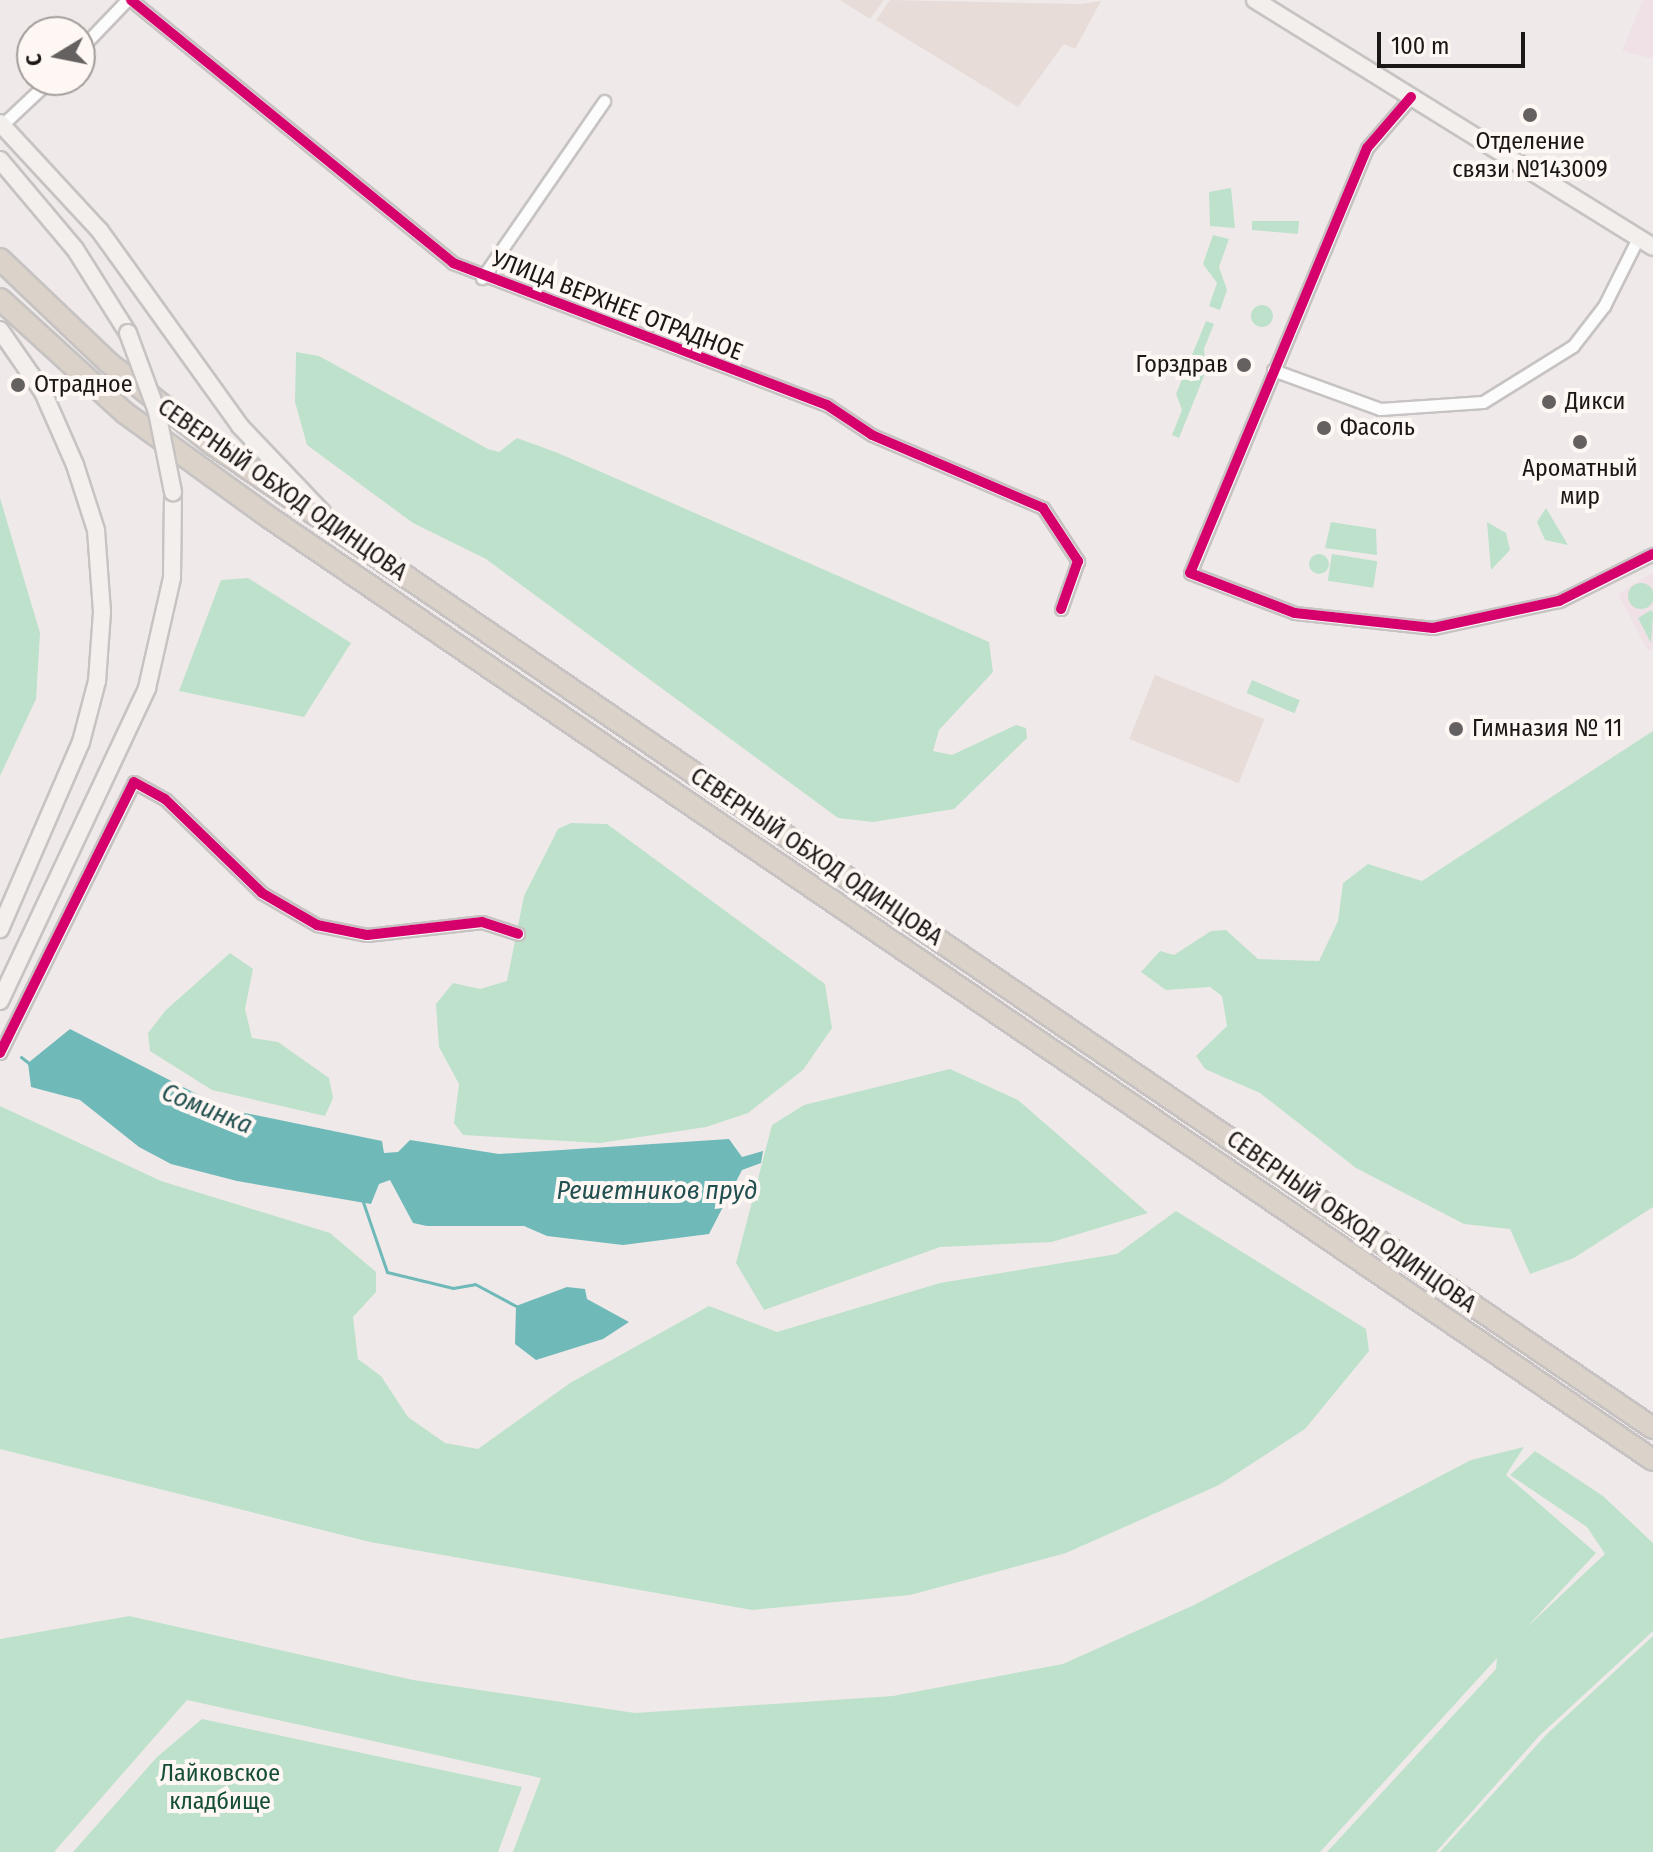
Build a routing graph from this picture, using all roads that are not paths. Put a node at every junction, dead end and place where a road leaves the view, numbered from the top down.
1 (129, 0) edge
2 (1255, 0) edge
3 (96, 33) edge
4 (32, 96) edge
5 (1411, 97) junction
6 (604, 101) dead end
7 (1, 124) edge
8 (0, 160) edge
9 (1638, 238) junction
10 (1653, 247) edge
11 (0, 259) edge
12 (482, 278) junction
13 (0, 299) edge
14 (0, 330) edge
15 (1273, 370) junction
16 (1653, 554) edge
17 (410, 582) junction
18 (1061, 609) dead end
19 (0, 929) edge
20 (518, 934) dead end
21 (0, 1001) edge
22 (0, 1053) edge
23 (1623, 1407) junction
24 (1653, 1415) edge
25 (1653, 1428) edge
26 (1651, 1459) edge

1 - 3 street
1 - 12 street, УЛИЦА ВЕРХНЕЕ ОТРАДНОЕ
2 - 5 main road
4 - 7 street
5 - 9 main road
5 - 15 street
6 - 12 street
7 - 17 main road
8 - 21 main road, bridge
9 - 10 main road
9 - 15 street
11 - 17 highway, СЕВЕРНЫЙ ОБХОД ОДИНЦОВА
12 - 18 street, УЛИЦА ВЕРХНЕЕ ОТРАДНОЕ
13 - 26 highway, СЕВЕРНЫЙ ОБХОД ОДИНЦОВА
14 - 19 main road
15 - 16 street
17 - 23 highway, СЕВЕРНЫЙ ОБХОД ОДИНЦОВА
20 - 22 street
23 - 24 main road
23 - 25 highway, СЕВЕРНЫЙ ОБХОД ОДИНЦОВА

